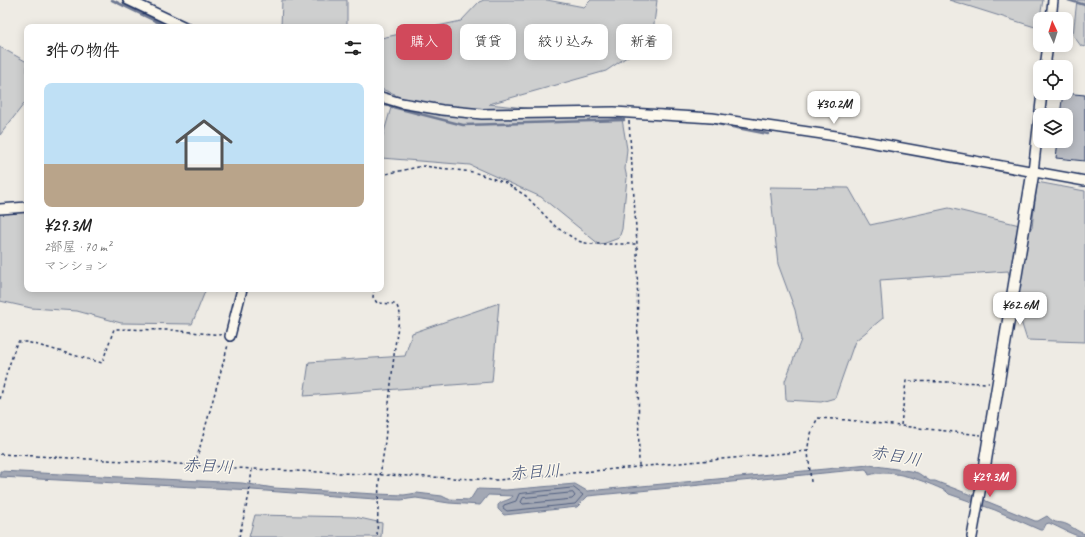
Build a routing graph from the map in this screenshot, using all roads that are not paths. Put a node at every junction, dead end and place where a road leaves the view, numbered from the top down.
1 (128, 0) edge
2 (1053, 0) edge
3 (1052, 12) edge
4 (179, 24) edge
5 (384, 98) edge
6 (1041, 100) edge
7 (1033, 172) junction
8 (1085, 181) edge
9 (24, 207) edge
10 (0, 209) edge
11 (241, 292) edge
12 (230, 336) road end
13 (983, 475) joint
14 (972, 537) edge

1 - 4 street
2 - 3 street
5 - 7 street
6 - 7 street
7 - 8 street
7 - 13 street
9 - 10 street
11 - 12 street
13 - 14 street

